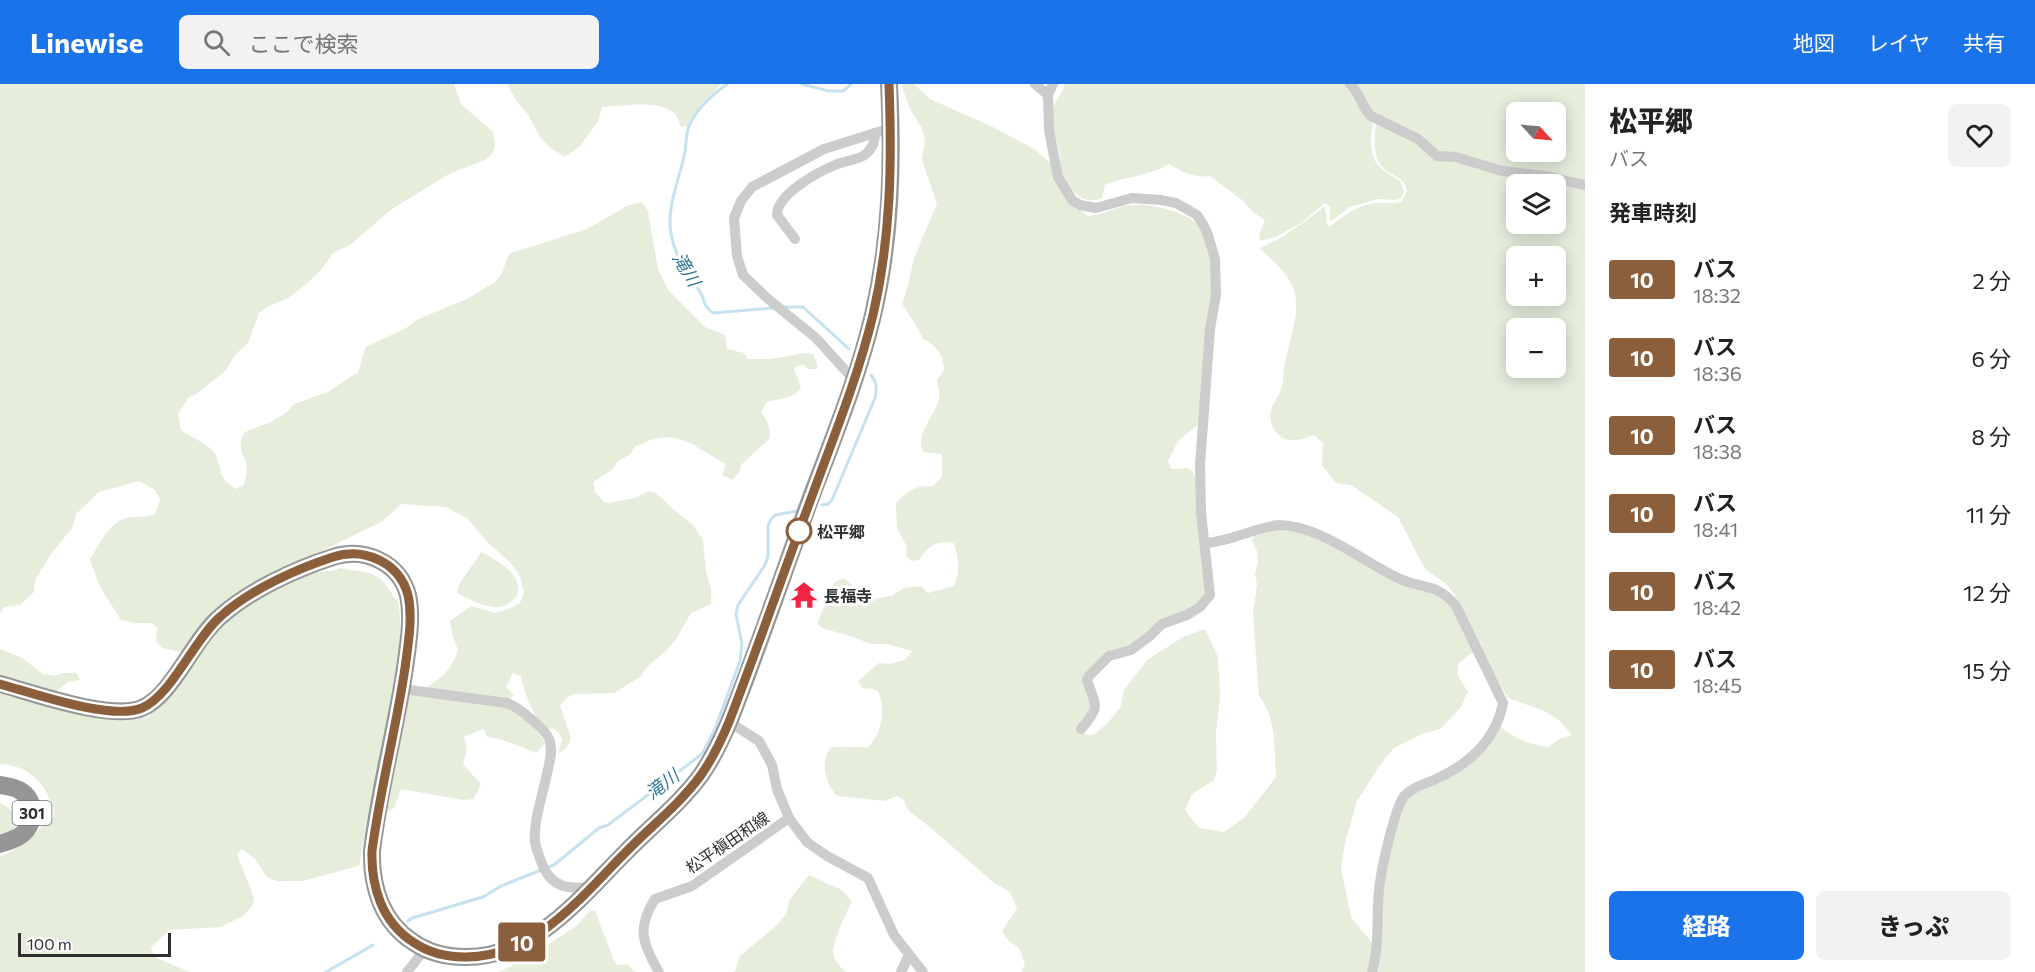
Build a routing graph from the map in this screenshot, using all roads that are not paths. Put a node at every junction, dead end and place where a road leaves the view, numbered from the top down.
1 (889, 84) edge
2 (1035, 84) edge
3 (1053, 84) edge
4 (1350, 84) edge
5 (1048, 95) junction
6 (883, 130) junction
7 (1585, 185) edge
8 (795, 239) dead end
9 (854, 380) junction
10 (1204, 543) junction
11 (0, 684) edge
12 (402, 689) junction
13 (729, 722) junction
14 (1081, 729) dead end
15 (0, 785) edge
16 (789, 818) junction
17 (0, 844) edge
18 (592, 886) junction
19 (425, 949) junction
20 (909, 955) junction
21 (406, 972) edge
22 (659, 972) edge
23 (901, 972) edge
24 (923, 972) edge
25 (1372, 972) edge

1 - 6 highway
2 - 5 street
3 - 5 street
4 - 7 street
5 - 10 street
6 - 8 street
6 - 9 highway
6 - 9 street
9 - 13 highway
10 - 14 street
10 - 25 street
11 - 12 highway
12 - 18 street
12 - 19 highway
13 - 16 street
13 - 18 highway
15 - 17 highway, 301
16 - 20 street
16 - 22 street, 松平槇田和線
18 - 19 highway
19 - 21 street
20 - 23 street
20 - 24 street

